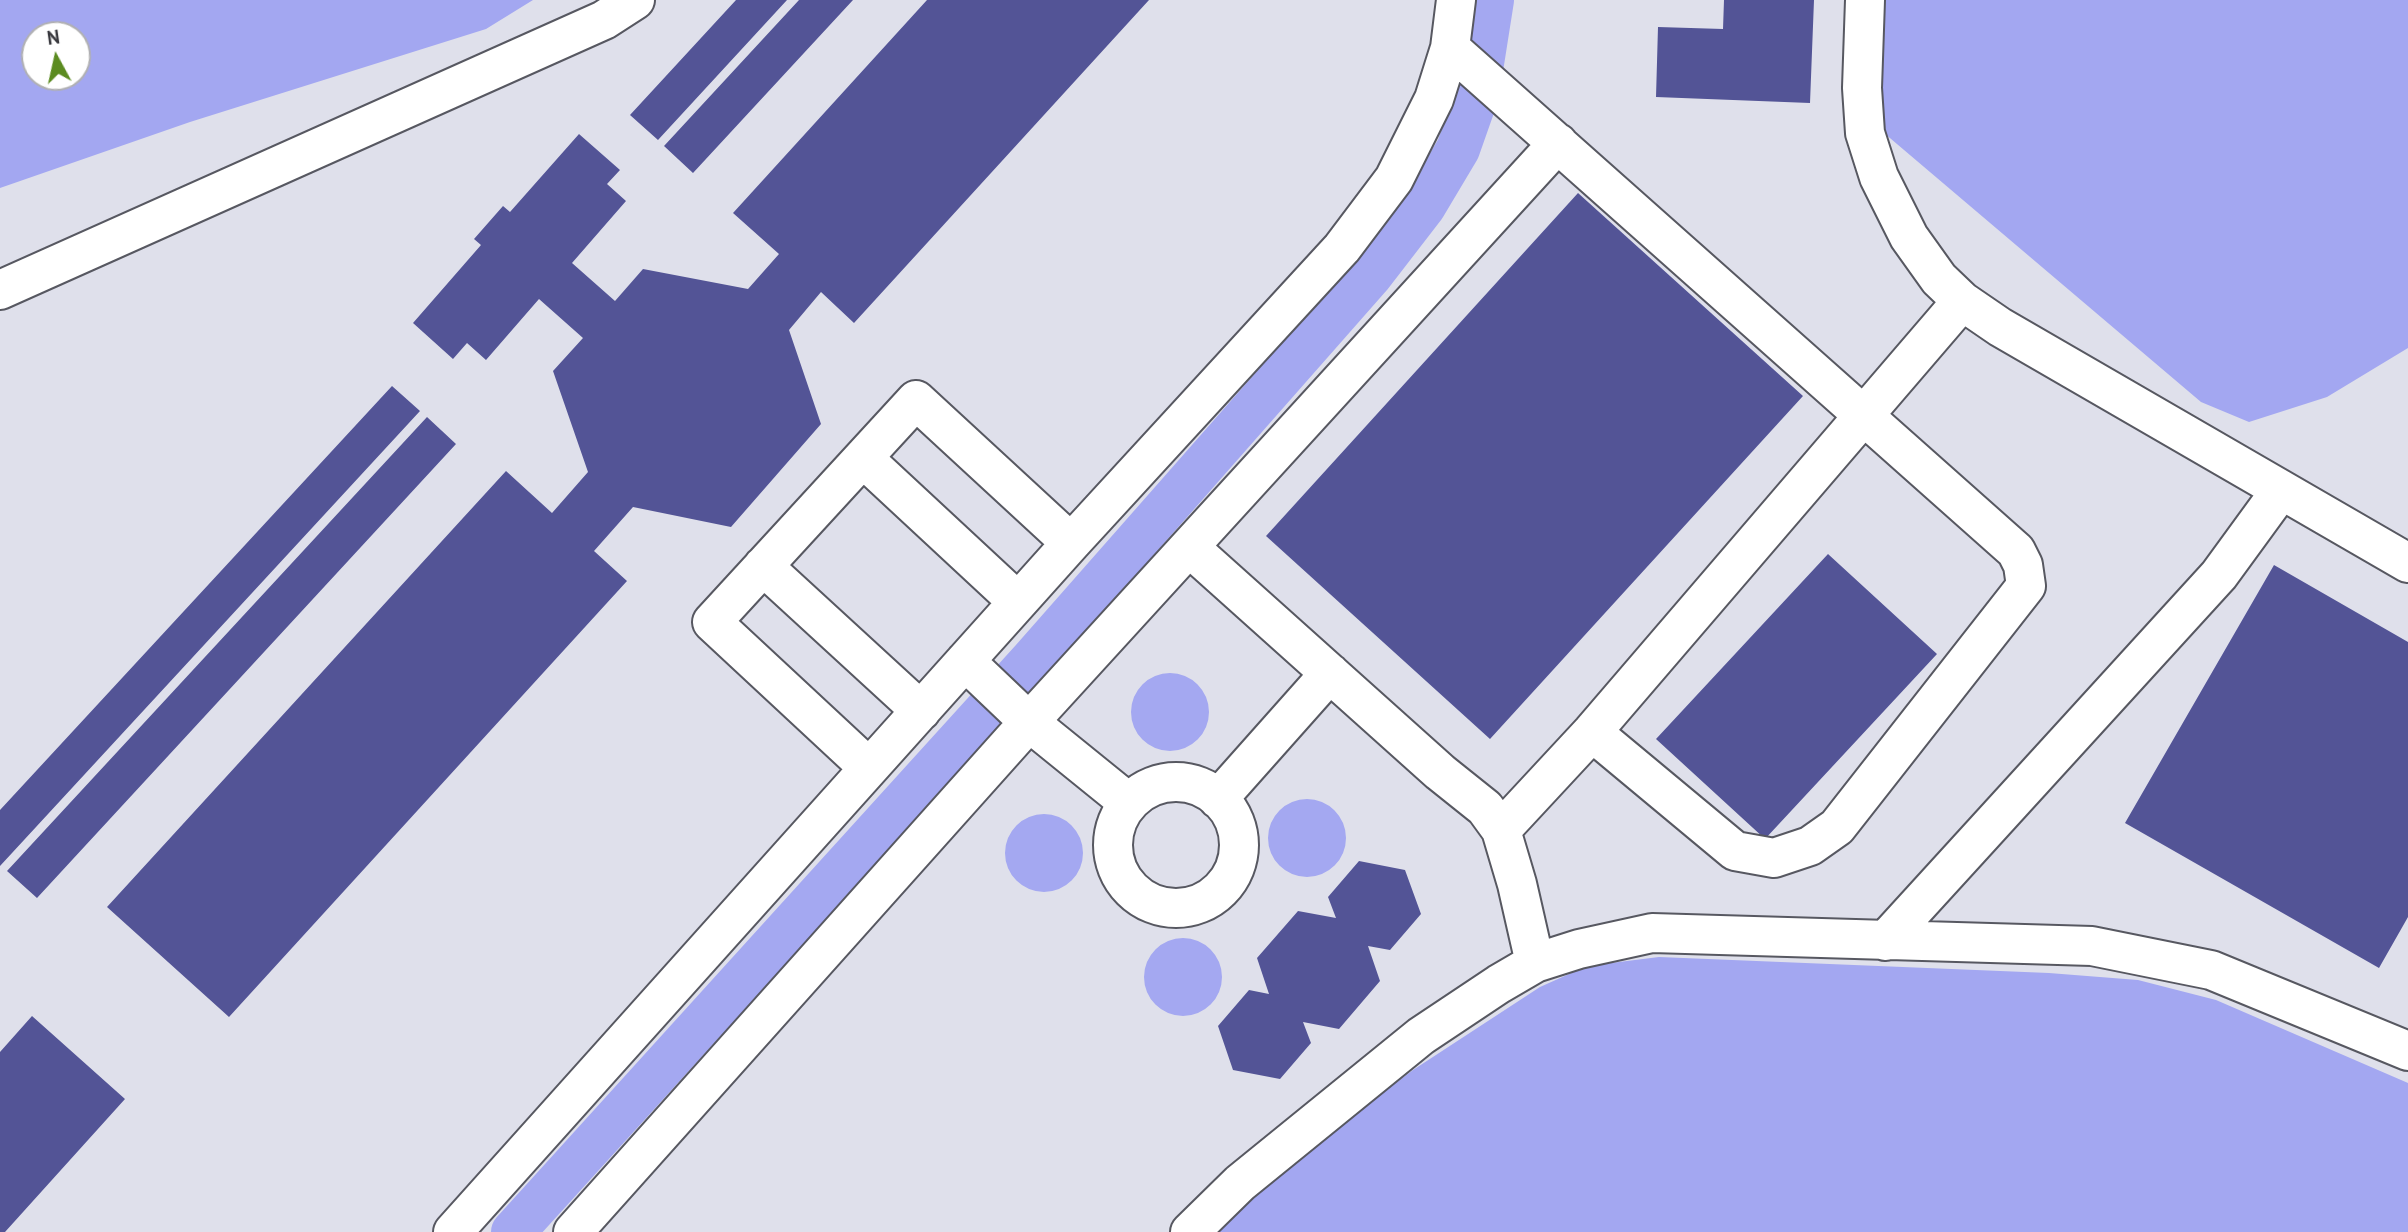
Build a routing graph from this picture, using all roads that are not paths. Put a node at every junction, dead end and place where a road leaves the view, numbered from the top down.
1 (635, 0) edge
2 (1456, 0) edge
3 (1865, 0) edge
4 (1450, 48) junction
5 (1558, 144) junction
6 (0, 290) edge
7 (1962, 301) junction
8 (1865, 416) junction
9 (863, 458) junction
10 (2281, 490) junction
11 (1071, 543) junction
12 (1189, 547) junction
13 (2408, 563) edge
14 (763, 566) junction
15 (1018, 602) junction
16 (974, 670) junction
17 (1330, 673) junction
18 (920, 711) junction
19 (1021, 715) junction
20 (1592, 732) junction
21 (869, 768) junction
22 (1218, 799) junction
23 (1129, 803) junction
24 (1501, 830) junction
25 (1885, 941) junction
26 (1535, 963) junction
27 (2408, 1051) edge
28 (453, 1232) edge
29 (573, 1232) edge
30 (1190, 1232) edge

1 - 6 street
2 - 4 street
3 - 7 street
4 - 5 street
4 - 11 street
5 - 8 street
5 - 12 street
7 - 8 street
7 - 10 street
8 - 20 street
8 - 20 street
9 - 11 street
9 - 14 street
9 - 15 street
10 - 13 street
10 - 25 street
11 - 15 street
12 - 17 street
12 - 19 street
14 - 18 street
14 - 21 street
15 - 16 street
16 - 18 street
16 - 19 street
17 - 22 street
17 - 24 street
18 - 21 street
19 - 23 street
19 - 29 street
20 - 24 street
21 - 28 street
22 - 23 street
22 - 23 street
24 - 26 street
25 - 26 street
25 - 27 street
26 - 30 street

